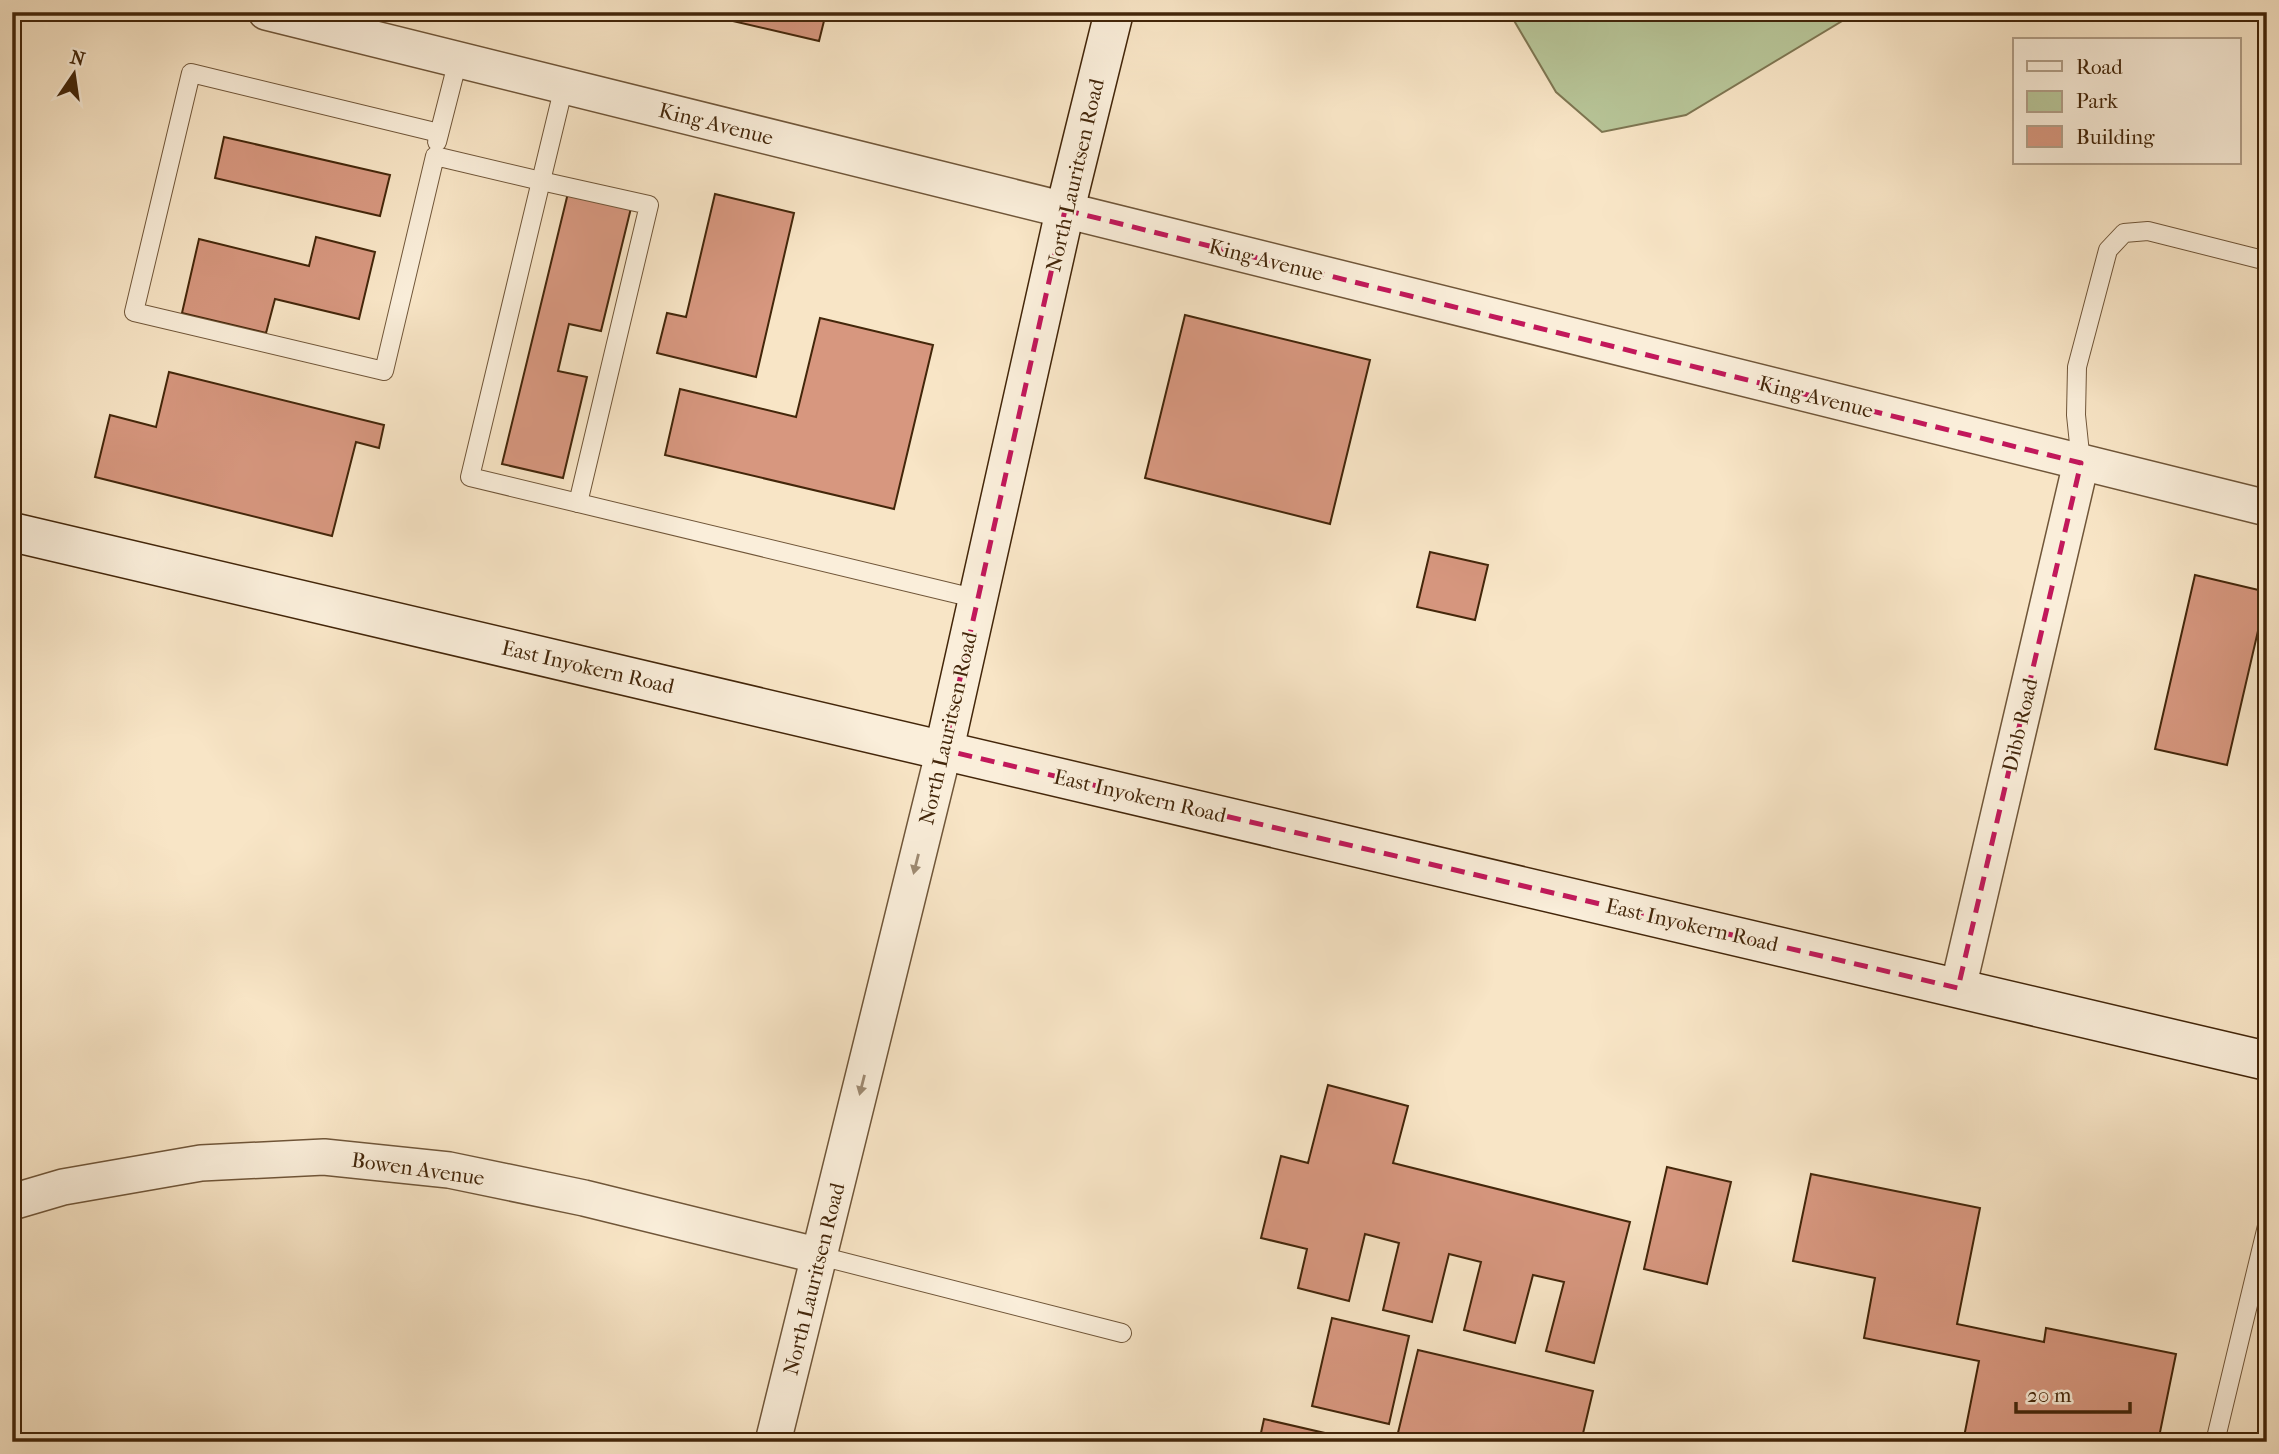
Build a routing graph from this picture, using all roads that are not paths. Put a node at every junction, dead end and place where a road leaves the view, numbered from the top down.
1 (265, 12) edge
2 (1114, 12) edge
3 (458, 60) junction
4 (564, 86) junction
5 (439, 133) junction
6 (435, 156) junction
7 (541, 181) junction
8 (1065, 210) junction
9 (2267, 261) edge
10 (2081, 463) junction
11 (578, 503) junction
12 (2267, 508) edge
13 (12, 532) edge
14 (978, 599) junction
15 (944, 750) junction
16 (1958, 988) junction
17 (2267, 1061) edge
18 (12, 1202) edge
19 (2267, 1226) edge
20 (820, 1256) junction
21 (2262, 1266) edge
22 (1122, 1333) dead end
23 (773, 1442) edge
24 (2214, 1442) edge

1 - 3 street, King Avenue
2 - 8 street, North Lauritsen Road
3 - 4 street, King Avenue
3 - 5 lane
4 - 7 lane
4 - 8 street, King Avenue
5 - 6 lane
5 - 6 lane
6 - 7 lane
7 - 11 lane
7 - 11 lane
8 - 10 street, King Avenue
8 - 14 street, North Lauritsen Road
9 - 10 lane
10 - 12 street, King Avenue
10 - 16 street, Dibb Road
11 - 14 lane
13 - 15 street, East Inyokern Road
14 - 15 street, North Lauritsen Road
15 - 16 street, East Inyokern Road
15 -> 20 street, North Lauritsen Road
16 - 17 street, East Inyokern Road
18 - 20 street, Bowen Avenue
19 - 21 lane
20 - 22 lane
20 - 23 street, North Lauritsen Road
21 - 24 lane

